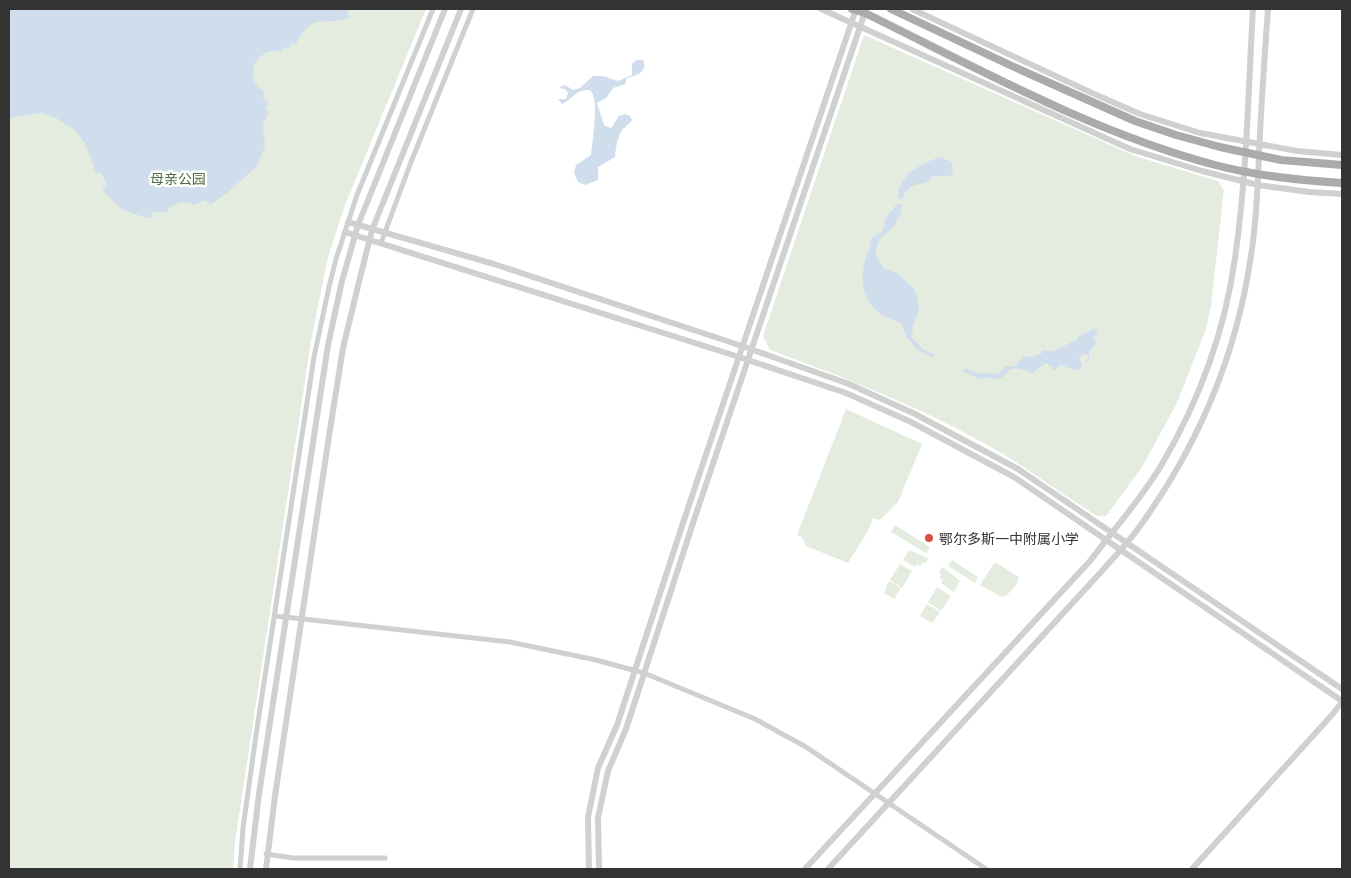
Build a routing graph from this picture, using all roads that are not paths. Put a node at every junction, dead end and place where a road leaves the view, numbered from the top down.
1 (433, 9) edge
2 (445, 9) edge
3 (461, 9) edge
4 (473, 9) edge
5 (821, 9) edge
6 (854, 9) edge
7 (891, 9) edge
8 (912, 9) edge
9 (1253, 9) edge
10 (1268, 9) edge
11 (865, 11) edge
12 (852, 23) junction
13 (860, 28) junction
14 (1245, 142) junction
15 (1260, 144) junction
16 (1245, 152) junction
17 (1259, 155) junction
18 (1342, 155) edge
19 (1342, 165) edge
20 (1243, 171) junction
21 (1258, 174) junction
22 (1243, 181) junction
23 (1342, 184) edge
24 (1258, 185) junction
25 (1342, 194) edge
26 (348, 222) junction
27 (358, 225) junction
28 (372, 230) junction
29 (345, 232) junction
30 (384, 233) junction
31 (354, 235) junction
32 (370, 240) junction
33 (381, 243) junction
34 (742, 346) junction
35 (752, 349) junction
36 (739, 357) junction
37 (748, 360) junction
38 (1112, 533) junction
39 (1106, 540) junction
40 (1126, 543) junction
41 (1120, 550) junction
42 (276, 616) junction
43 (286, 617) junction
44 (302, 619) junction
45 (635, 670) junction
46 (644, 673) junction
47 (1342, 689) edge
48 (1342, 701) edge
49 (875, 794) junction
50 (889, 803) junction
51 (266, 854) junction
52 (385, 858) dead end
53 (240, 869) edge
54 (250, 869) edge
55 (266, 869) edge
56 (589, 869) edge
57 (599, 869) edge
58 (805, 869) edge
59 (828, 869) edge
60 (986, 869) edge
61 (1192, 869) edge

1 - 26 street
2 - 27 street
3 - 28 street
4 - 30 street
5 - 12 street
6 - 11 main road
6 - 12 street
7 - 16 main road
8 - 14 street
9 - 14 street
10 - 15 street
11 - 13 street
11 - 20 main road
12 - 13 street
12 - 34 street
13 - 22 street
13 - 35 street
14 - 15 street
14 - 16 street
15 - 17 street
15 - 18 street
16 - 17 main road
16 - 20 street
17 - 19 main road
17 - 21 street
20 - 21 main road
20 - 22 street
21 - 23 main road
21 - 24 street
22 - 24 street
22 - 38 street
24 - 25 street
24 - 40 street
26 - 27 street
26 - 29 street
27 - 28 street
27 - 31 street
28 - 30 street
28 - 32 street
29 - 31 street
29 - 42 street
30 - 33 street
30 - 34 street
31 - 32 street
31 - 43 street
32 - 33 street
32 - 44 street
33 - 36 street
34 - 35 street
34 - 36 street
35 - 37 street
35 - 38 street
36 - 37 street
36 - 45 street
37 - 39 street
37 - 46 street
38 - 39 street
38 - 40 street
39 - 41 street
39 - 49 street
40 - 41 street
40 - 47 street
41 - 48 street
41 - 50 street
42 - 43 street
42 - 53 street
43 - 44 street
43 - 54 street
44 - 45 street
44 - 51 street
45 - 46 street
45 - 56 street
46 - 49 street
46 - 57 street
48 - 61 street
49 - 50 street
49 - 58 street
50 - 59 street
50 - 60 street
51 - 52 street
51 - 55 street

